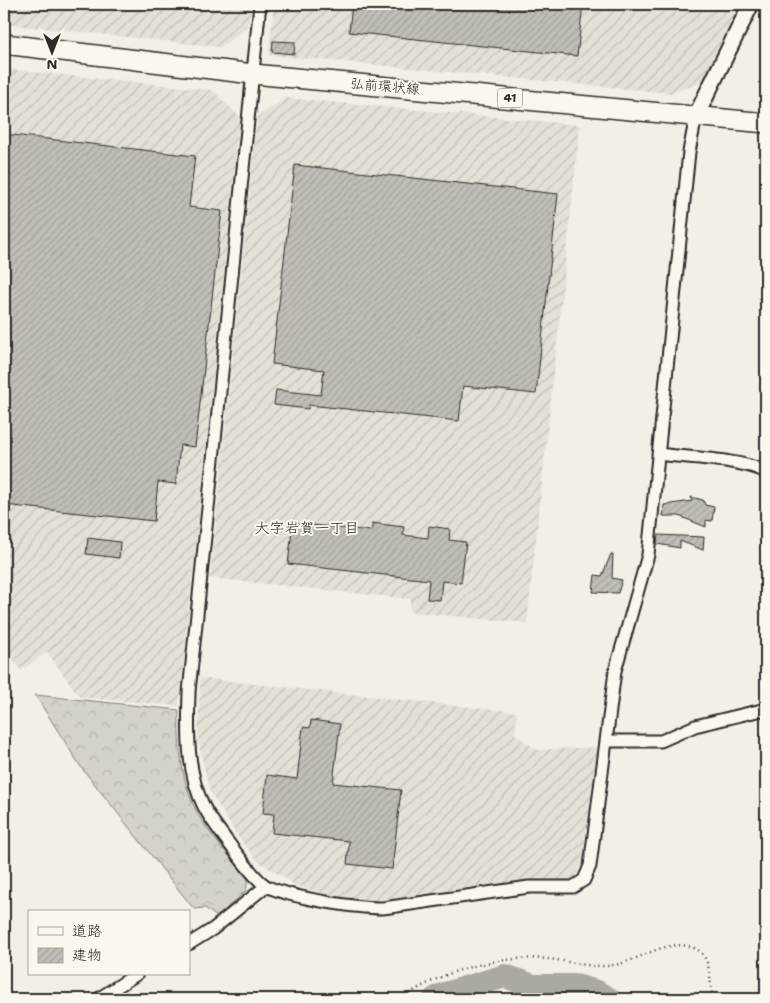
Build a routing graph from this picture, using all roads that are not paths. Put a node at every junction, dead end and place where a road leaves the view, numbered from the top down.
1 (260, 4) edge
2 (751, 4) edge
3 (4, 44) edge
4 (253, 74) junction
5 (696, 116) junction
6 (766, 123) edge
7 (658, 454) junction
8 (766, 472) edge
9 (766, 709) edge
10 (606, 741) junction
11 (266, 886) junction
12 (190, 943) edge
13 (134, 976) edge
14 (98, 999) edge

1 - 4 street
2 - 5 street
3 - 4 main road, 弘前環状線 / 41
4 - 5 main road, 弘前環状線 / 41
4 - 11 street
5 - 6 main road, 弘前環状線 / 41
5 - 7 street
7 - 8 street
7 - 10 street
9 - 10 street
10 - 11 street
11 - 12 street
13 - 14 street

